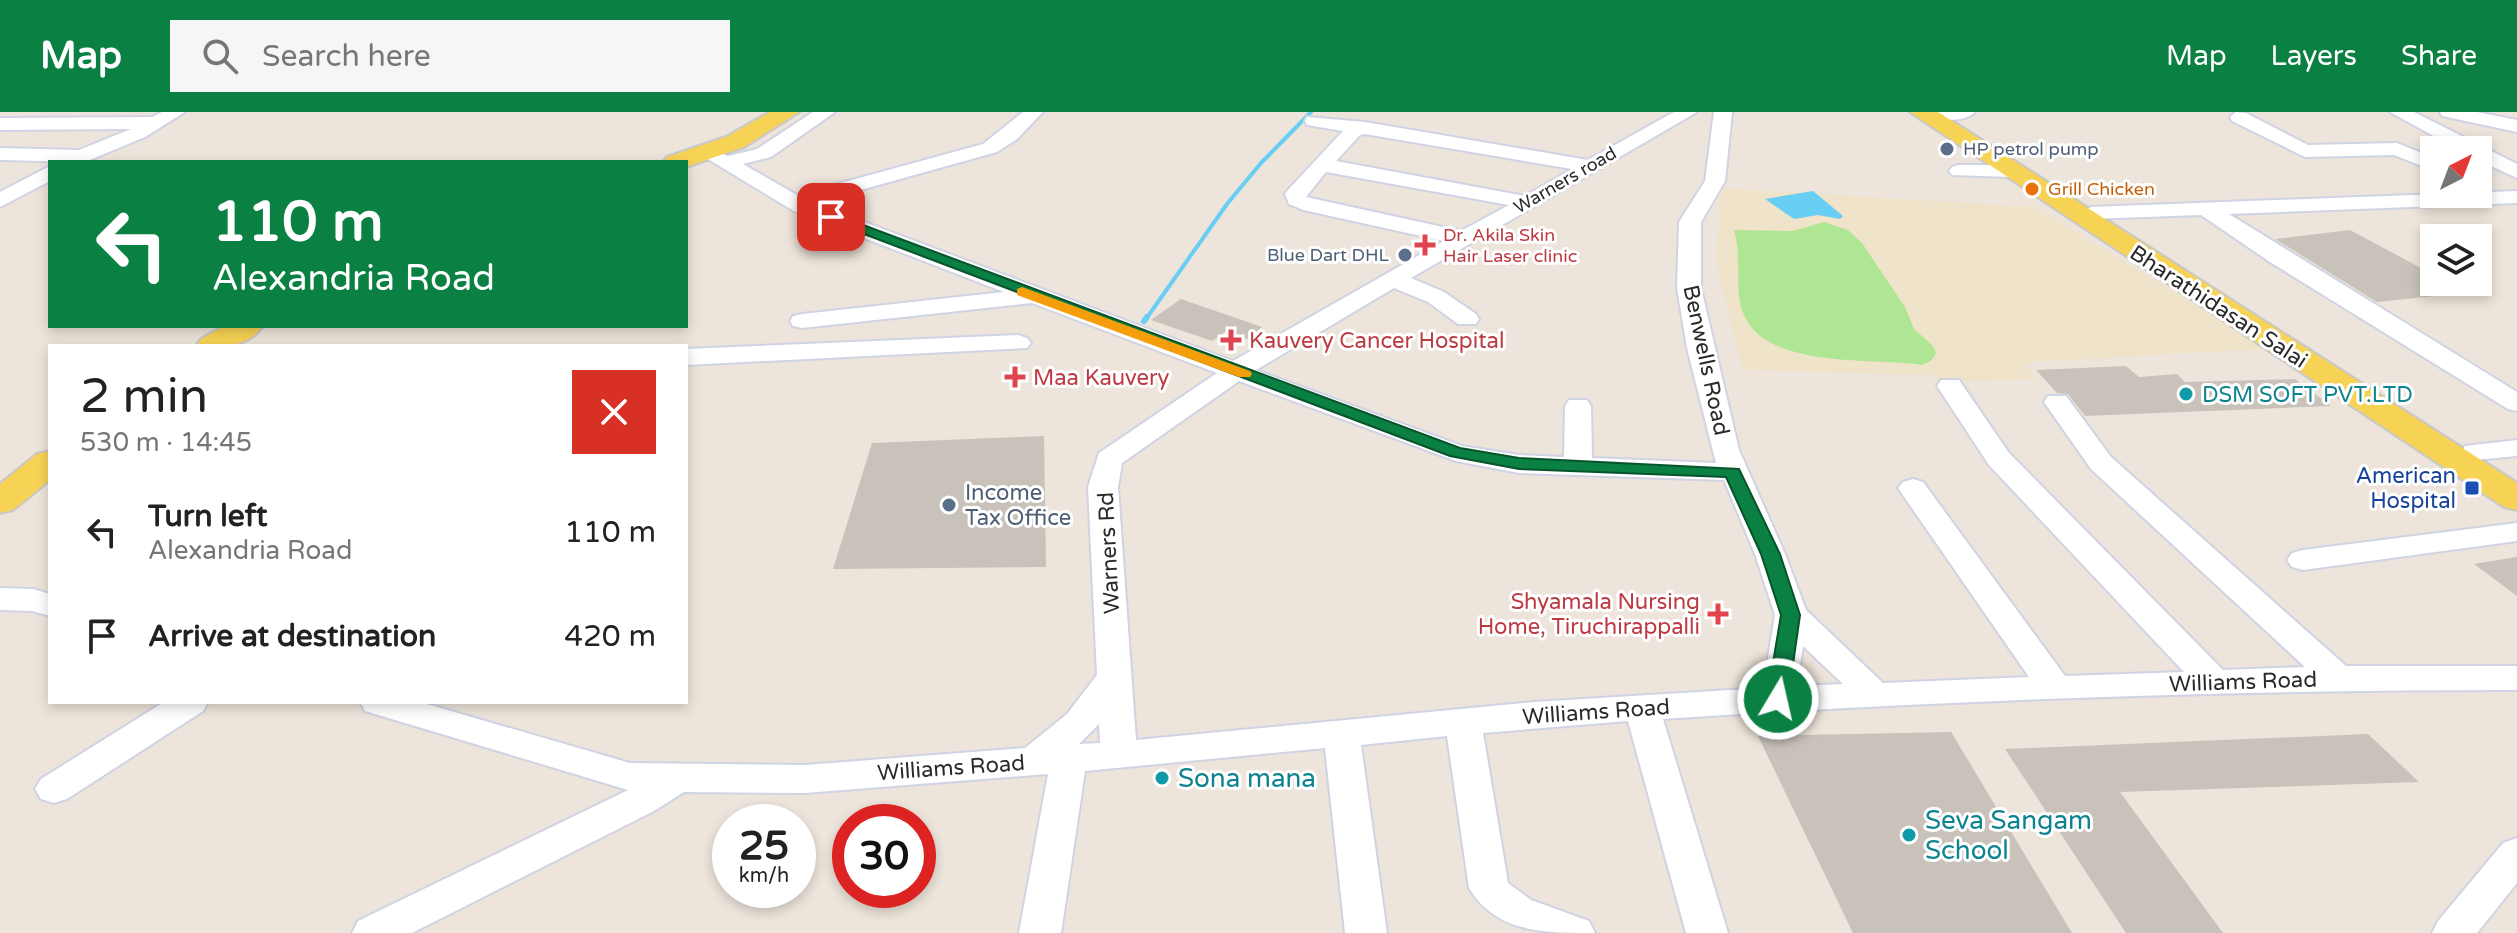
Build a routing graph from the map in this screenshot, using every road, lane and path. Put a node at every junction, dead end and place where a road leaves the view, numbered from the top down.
1 (176, 112) edge
2 (787, 112) edge
3 (826, 112) edge
4 (1034, 112) edge
5 (1688, 112) edge
6 (1723, 112) edge
7 (1943, 112) edge
8 (2399, 112) edge
9 (2449, 112) edge
10 (2498, 116) edge
11 (2239, 117) dead end
12 (1314, 121) dead end
13 (154, 123) junction
14 (0, 124) edge
15 (2517, 126) edge
16 (1365, 128) junction
17 (2446, 136) edge
18 (0, 154) edge
19 (717, 158) junction
20 (74, 159) edge
21 (2420, 159) edge
22 (2492, 159) edge
23 (688, 161) edge
24 (1321, 165) junction
25 (1588, 166) junction
26 (1959, 171) dead end
27 (2011, 171) junction
28 (2517, 172) edge
29 (48, 173) edge
30 (2492, 194) edge
31 (2420, 197) edge
32 (2517, 197) edge
33 (0, 201) edge
34 (794, 202) junction
35 (1525, 202) junction
36 (2205, 208) junction
37 (2091, 213) junction
38 (1463, 238) junction
39 (1392, 279) junction
40 (1034, 296) junction
41 (1467, 319) dead end
42 (802, 321) dead end
43 (2258, 323) junction
44 (244, 328) edge
45 (1018, 343) dead end
46 (216, 344) edge
47 (688, 357) edge
48 (1238, 372) junction
49 (1950, 386) dead end
50 (2057, 402) dead end
51 (2517, 403) edge
52 (1578, 406) dead end
53 (2517, 448) edge
54 (2475, 452) junction
55 (48, 464) edge
56 (1578, 466) junction
57 (1733, 472) junction
58 (2517, 479) edge
59 (1913, 488) dead end
60 (2517, 499) edge
61 (0, 502) edge
62 (2517, 532) edge
63 (2303, 560) dead end
64 (0, 599) edge
65 (48, 604) edge
66 (1791, 615) junction
67 (1114, 676) junction
68 (2338, 678) junction
69 (2517, 678) edge
70 (2214, 682) junction
71 (2055, 688) junction
72 (1875, 695) junction
73 (1778, 699) junction
74 (188, 704) edge
75 (384, 704) edge
76 (1642, 708) junction
77 (1463, 722) junction
78 (1341, 732) junction
79 (1119, 755) junction
80 (1052, 760) junction
81 (677, 778) junction
82 (54, 789) dead end
83 (2517, 854) edge
84 (373, 933) edge
85 (1040, 933) edge
86 (1366, 933) edge
87 (1574, 933) edge
88 (1707, 933) edge
89 (2453, 933) edge

1 - 13 street
2 - 19 main road
3 - 19 street
4 - 34 street
5 - 25 street, Warners road
6 - 57 street, Benwells Road
7 - 27 main road, Bharathidasan Salai
7 - 37 main road, Bharathidasan Salai
8 - 17 street
9 - 10 street
10 - 15 street
11 - 21 street
12 - 16 street
13 - 14 street
13 - 20 street
16 - 24 street
16 - 25 street
18 - 20 street
19 - 23 main road
19 - 34 street
22 - 28 street
24 - 35 street
24 - 38 street
25 - 35 street, Warners road
26 - 27 street
27 - 43 main road, Bharathidasan Salai
29 - 33 street
30 - 32 street
31 - 36 street
34 - 40 street
35 - 38 street, Warners road
36 - 37 street
36 - 51 street
37 - 43 main road, Bharathidasan Salai
38 - 39 street, Warners road
39 - 41 street
39 - 48 street, Warners road
40 - 42 street
40 - 48 street
43 - 54 main road, Bharathidasan Salai
43 - 60 main road, Bharathidasan Salai
44 - 46 main road
45 - 47 street
48 - 56 street
48 - 67 street, Warners Rd
49 - 70 street
50 - 68 street
52 - 56 street
53 - 54 street
54 - 58 main road, Bharathidasan Salai
55 - 61 main road
56 - 57 street
57 - 66 street, Benwells Road
59 - 71 street
62 - 63 street
64 - 65 street
66 - 72 street
66 - 73 street, Benwells Road
67 - 79 street, Warners Rd
67 - 80 street
68 - 69 street, Williams Road
68 - 70 street, Williams Road
70 - 71 street, Williams Road
71 - 72 street, Williams Road
72 - 73 street, Williams Road
73 - 76 street, Williams Road
74 - 82 street
75 - 81 street, Williams Road
76 - 77 street, Williams Road
76 - 88 street
77 - 78 street, Williams Road
77 - 87 street
78 - 79 street, Williams Road
78 - 86 street
79 - 80 street, Williams Road
80 - 81 street, Williams Road
80 - 85 street
81 - 84 street
83 - 89 street

